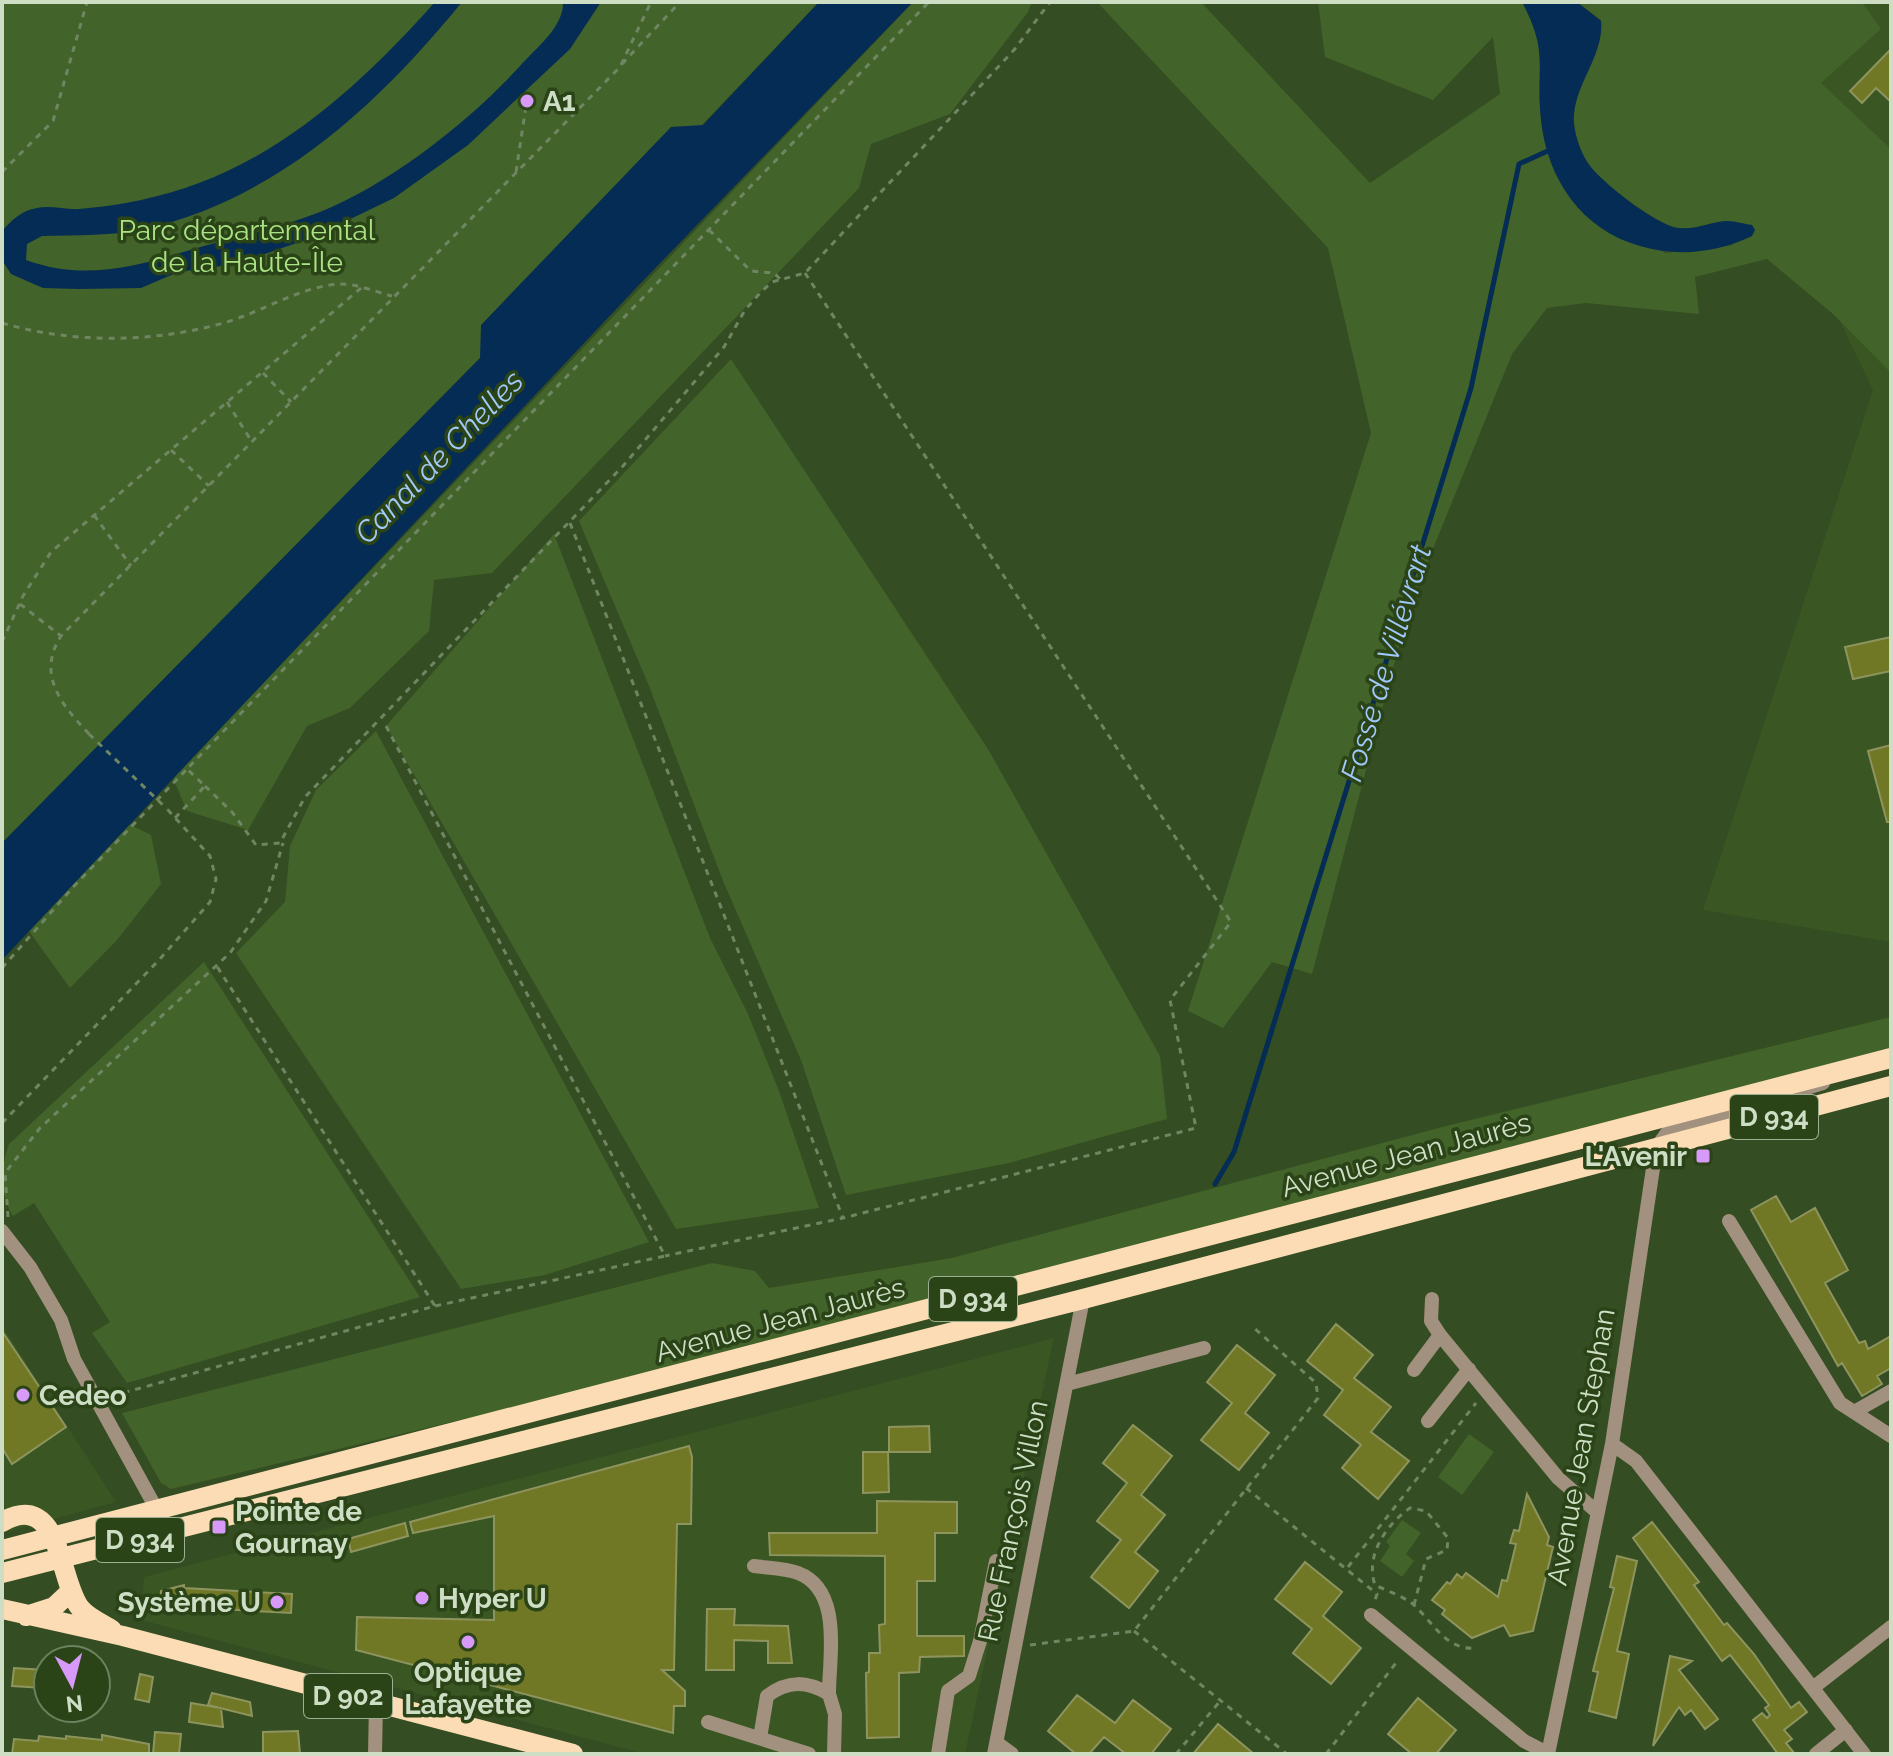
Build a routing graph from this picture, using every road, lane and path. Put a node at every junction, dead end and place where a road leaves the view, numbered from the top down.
1 (87, 2) edge
2 (651, 2) edge
3 (680, 2) edge
4 (929, 2) edge
5 (1050, 2) edge
6 (620, 67) junction
7 (526, 106) dead end
8 (2, 172) edge
9 (516, 172) junction
10 (709, 230) junction
11 (805, 273) junction
12 (780, 279) junction
13 (361, 288) junction
14 (392, 296) junction
15 (2, 323) edge
16 (261, 372) junction
17 (227, 402) junction
18 (291, 402) junction
19 (252, 442) junction
20 (171, 450) junction
21 (209, 486) junction
22 (94, 515) junction
23 (570, 523) junction
24 (131, 566) junction
25 (20, 604) junction
26 (61, 636) junction
27 (2, 642) edge
28 (386, 726) dead end
29 (187, 769) junction
30 (205, 786) junction
31 (175, 818) junction
32 (285, 839) junction
33 (216, 965) junction
34 (2, 968) edge
35 (1891, 1058) edge
36 (1868, 1063) junction
37 (1891, 1086) edge
38 (2, 1123) edge
39 (1656, 1148) junction
40 (843, 1218) junction
41 (1729, 1221) dead end
42 (5, 1226) edge
43 (665, 1256) junction
44 (1083, 1299) junction
45 (1432, 1299) dead end
46 (435, 1306) junction
47 (1254, 1328) dead end
48 (1440, 1335) junction
49 (1204, 1348) dead end
50 (1469, 1369) junction
51 (1414, 1370) dead end
52 (1067, 1384) junction
53 (1486, 1390) junction
54 (1891, 1391) edge
55 (97, 1400) junction
56 (1854, 1412) junction
57 (1428, 1421) dead end
58 (1891, 1436) edge
59 (1612, 1444) junction
60 (1246, 1488) junction
61 (157, 1510) junction
62 (1597, 1512) junction
63 (3, 1520) edge
64 (53, 1535) junction
65 (2, 1550) edge
66 (63, 1559) junction
67 (996, 1561) dead end
68 (754, 1566) dead end
69 (1348, 1567) junction
70 (2, 1573) edge
71 (1381, 1588) junction
72 (70, 1592) junction
73 (1377, 1594) junction
74 (1414, 1605) junction
75 (2, 1609) edge
76 (1371, 1615) joint
77 (26, 1616) junction
78 (1891, 1627) edge
79 (1134, 1631) junction
80 (123, 1636) junction
81 (1013, 1645) junction
82 (1409, 1646) junction
83 (1476, 1648) dead end
84 (1814, 1687) junction
85 (829, 1694) junction
86 (1221, 1700) junction
87 (376, 1703) junction
88 (708, 1722) dead end
89 (1846, 1730) junction
90 (760, 1738) junction
91 (996, 1748) edge
92 (375, 1754) edge
93 (573, 1754) edge
94 (809, 1754) edge
95 (834, 1754) edge
96 (938, 1754) edge
97 (1012, 1754) edge
98 (1176, 1754) edge
99 (1287, 1754) edge
100 (1326, 1754) edge
101 (1548, 1754) edge
102 (1816, 1754) edge
103 (1864, 1754) edge

1 - 8 path
2 - 6 path
3 - 6 path
4 - 10 path
5 - 11 path
6 - 9 path
7 - 9 path
9 - 14 path
10 - 12 path
10 - 29 path
11 - 12 path
11 - 40 path
12 - 23 path
13 - 14 path
13 - 15 path
13 - 16 path
14 - 18 path
16 - 17 path
16 - 18 path
17 - 19 path
17 - 20 path
18 - 19 path
19 - 21 path
20 - 21 path
20 - 22 path
21 - 24 path
22 - 24 path
22 - 25 path
23 - 32 path
23 - 40 path
24 - 26 path
25 - 26 path
25 - 27 path
26 - 31 path, bridge
28 - 43 path
29 - 30 path
29 - 34 path
30 - 31 path
30 - 32 path
31 - 38 path
32 - 33 path
33 - 42 path
33 - 46 path
35 - 36 main road, Avenue Jean Jaurès / D 934
36 - 39 street
36 - 61 main road, Avenue Jean Jaurès / D 934
37 - 39 main road, Avenue Jean Jaurès / D 934
39 - 44 main road, Avenue Jean Jaurès / D 934
39 - 59 street, Avenue Jean Stephan
40 - 43 path
41 - 56 street
42 - 55 street
43 - 46 path
44 - 52 street, Rue François Villon
44 - 66 main road, Avenue Jean Jaurès / D 934
45 - 48 street
46 - 55 path
47 - 60 path
48 - 50 street
48 - 51 street
49 - 52 street
50 - 53 street
50 - 57 street
52 - 81 street, Rue François Villon
53 - 62 street
53 - 69 path
54 - 56 street
55 - 61 street
56 - 58 street
59 - 62 street, Avenue Jean Stephan
59 - 84 street
60 - 69 path
60 - 79 path
61 - 64 main road, Avenue Jean Jaurès / D 934
62 - 101 street, Avenue Jean Stephan
63 - 64 main road
64 - 65 main road, D 934
64 - 66 main road
66 - 70 main road, D 934
66 - 72 main road
67 - 96 street
68 - 85 street
69 - 73 path
71 - 73 path
71 - 74 path
71 - 74 path
72 - 77 main road
72 - 80 main road, D 902
73 - 76 path
74 - 83 path
75 - 77 main road, D 902
76 - 82 street
77 - 80 main road, D 902
78 - 84 street
79 - 81 path
79 - 86 path
80 - 87 main road, D 902
81 - 91 street, Rue François Villon
82 - 100 path
82 - 101 street
84 - 89 street
85 - 90 street
85 - 95 street
86 - 98 path
86 - 99 path
87 - 92 street
87 - 93 main road, D 902
88 - 90 street
89 - 102 street
89 - 103 street
90 - 94 street
91 - 97 street

